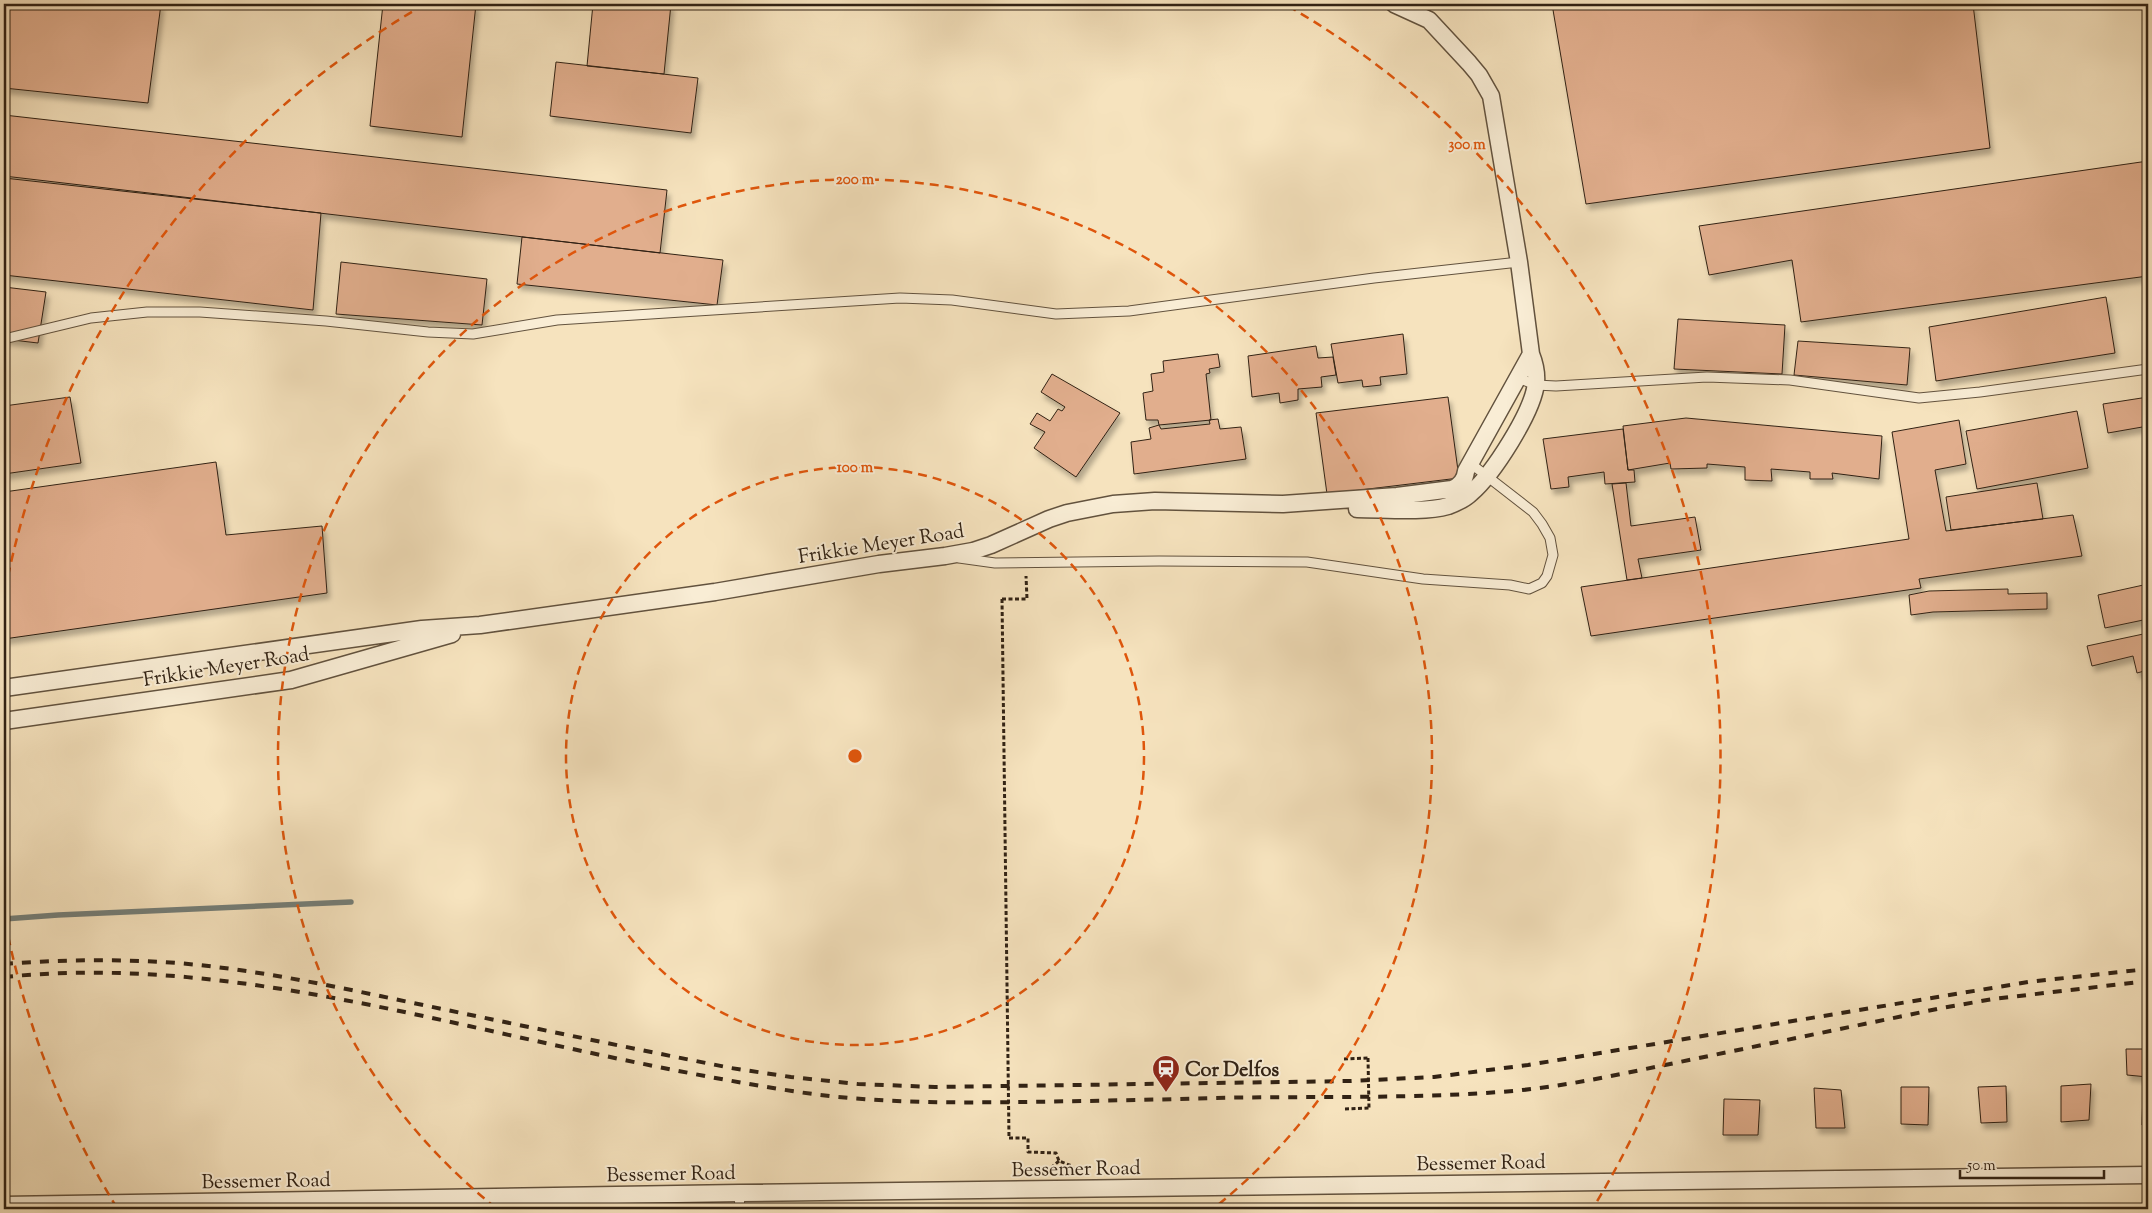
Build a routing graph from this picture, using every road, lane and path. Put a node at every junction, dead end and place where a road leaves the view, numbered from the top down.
1 (1394, 4) edge
2 (1519, 262) junction
3 (4, 339) edge
4 (1531, 354) junction
5 (2148, 369) edge
6 (1518, 378) junction
7 (1536, 385) junction
8 (1470, 463) junction
9 (1488, 475) junction
10 (1283, 504) junction
11 (945, 556) junction
12 (1026, 563) junction
13 (480, 626) junction
14 (4, 688) edge
15 (4, 721) edge
16 (1344, 1059) dead end
17 (1345, 1109) dead end
18 (1056, 1153) dead end
19 (2148, 1175) edge
20 (739, 1193) junction
21 (4, 1205) edge
22 (740, 1209) edge

1 - 2 street
2 - 3 lane
2 - 4 street
4 - 6 street
4 - 7 street
5 - 7 lane
6 - 7 lane
6 - 8 street
7 - 9 street
8 - 9 lane
8 - 10 street
9 - 10 street
9 - 12 lane
10 - 11 street, Frikkie Meyer Road
11 - 12 lane
11 - 13 street, Frikkie Meyer Road
12 - 18 path, bridge
13 - 14 street, Frikkie Meyer Road
13 - 15 street, Frikkie Meyer Road
16 - 17 path, bridge
19 - 20 street, Bessemer Road
20 - 21 street, Bessemer Road
20 - 22 lane

